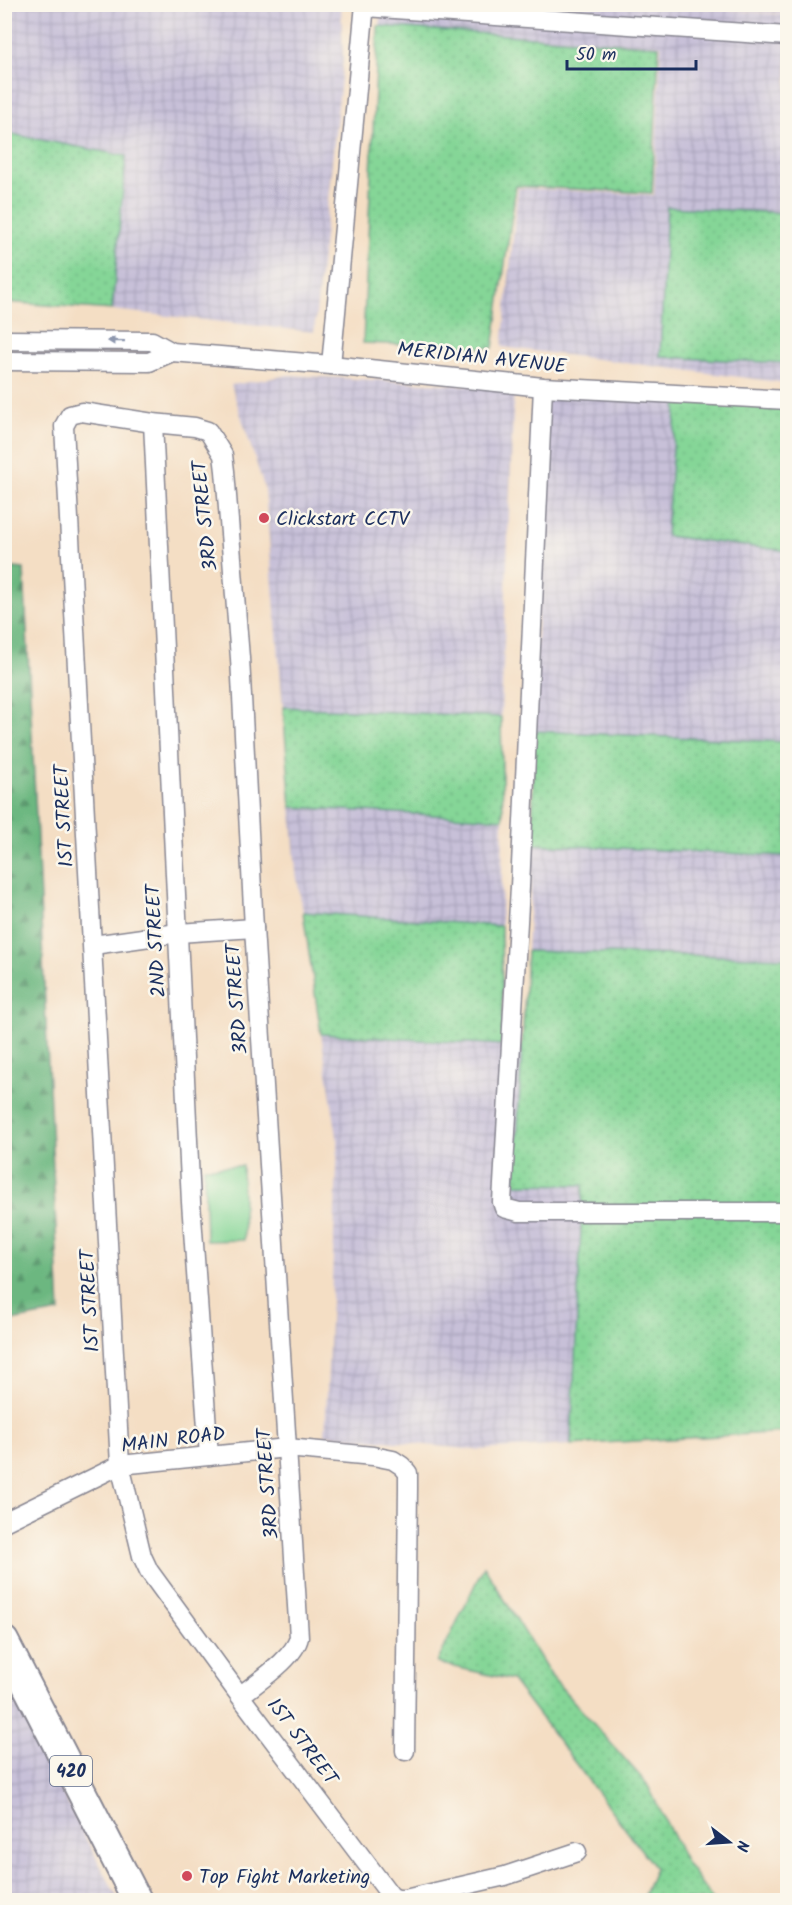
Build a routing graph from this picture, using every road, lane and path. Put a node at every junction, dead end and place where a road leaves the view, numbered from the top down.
1 (365, 6) edge
2 (788, 36) edge
3 (4, 340) edge
4 (172, 352) junction
5 (4, 361) edge
6 (331, 364) junction
7 (543, 387) junction
8 (788, 400) edge
9 (153, 423) junction
10 (64, 426) joint
11 (254, 928) junction
12 (177, 933) junction
13 (93, 945) junction
14 (788, 1212) edge
15 (287, 1448) junction
16 (209, 1456) junction
17 (120, 1465) junction
18 (4, 1522) edge
19 (4, 1641) edge
20 (240, 1696) junction
21 (405, 1751) dead end
22 (577, 1852) dead end
23 (137, 1900) edge

1 - 2 street
1 - 6 street
4 -> 3 street, MERIDIAN AVENUE
4 - 5 street, MERIDIAN AVENUE
4 - 6 street, MERIDIAN AVENUE
6 - 7 street, MERIDIAN AVENUE
7 - 8 street, MERIDIAN AVENUE
7 - 14 street
9 - 10 street, 3RD STREET
9 - 11 street, 3RD STREET
9 - 12 street, 2ND STREET
10 - 13 street, 1ST STREET
11 - 12 street
11 - 15 street, 3RD STREET
12 - 13 street
12 - 16 street, 2ND STREET
13 - 17 street, 1ST STREET
15 - 16 street, MAIN ROAD
15 - 20 street, 3RD STREET
15 - 21 street, MAIN ROAD
16 - 17 street, MAIN ROAD
17 - 18 street, MAIN ROAD
17 - 20 street, 1ST STREET
19 - 23 main road, 420
20 - 22 street, 1ST STREET

